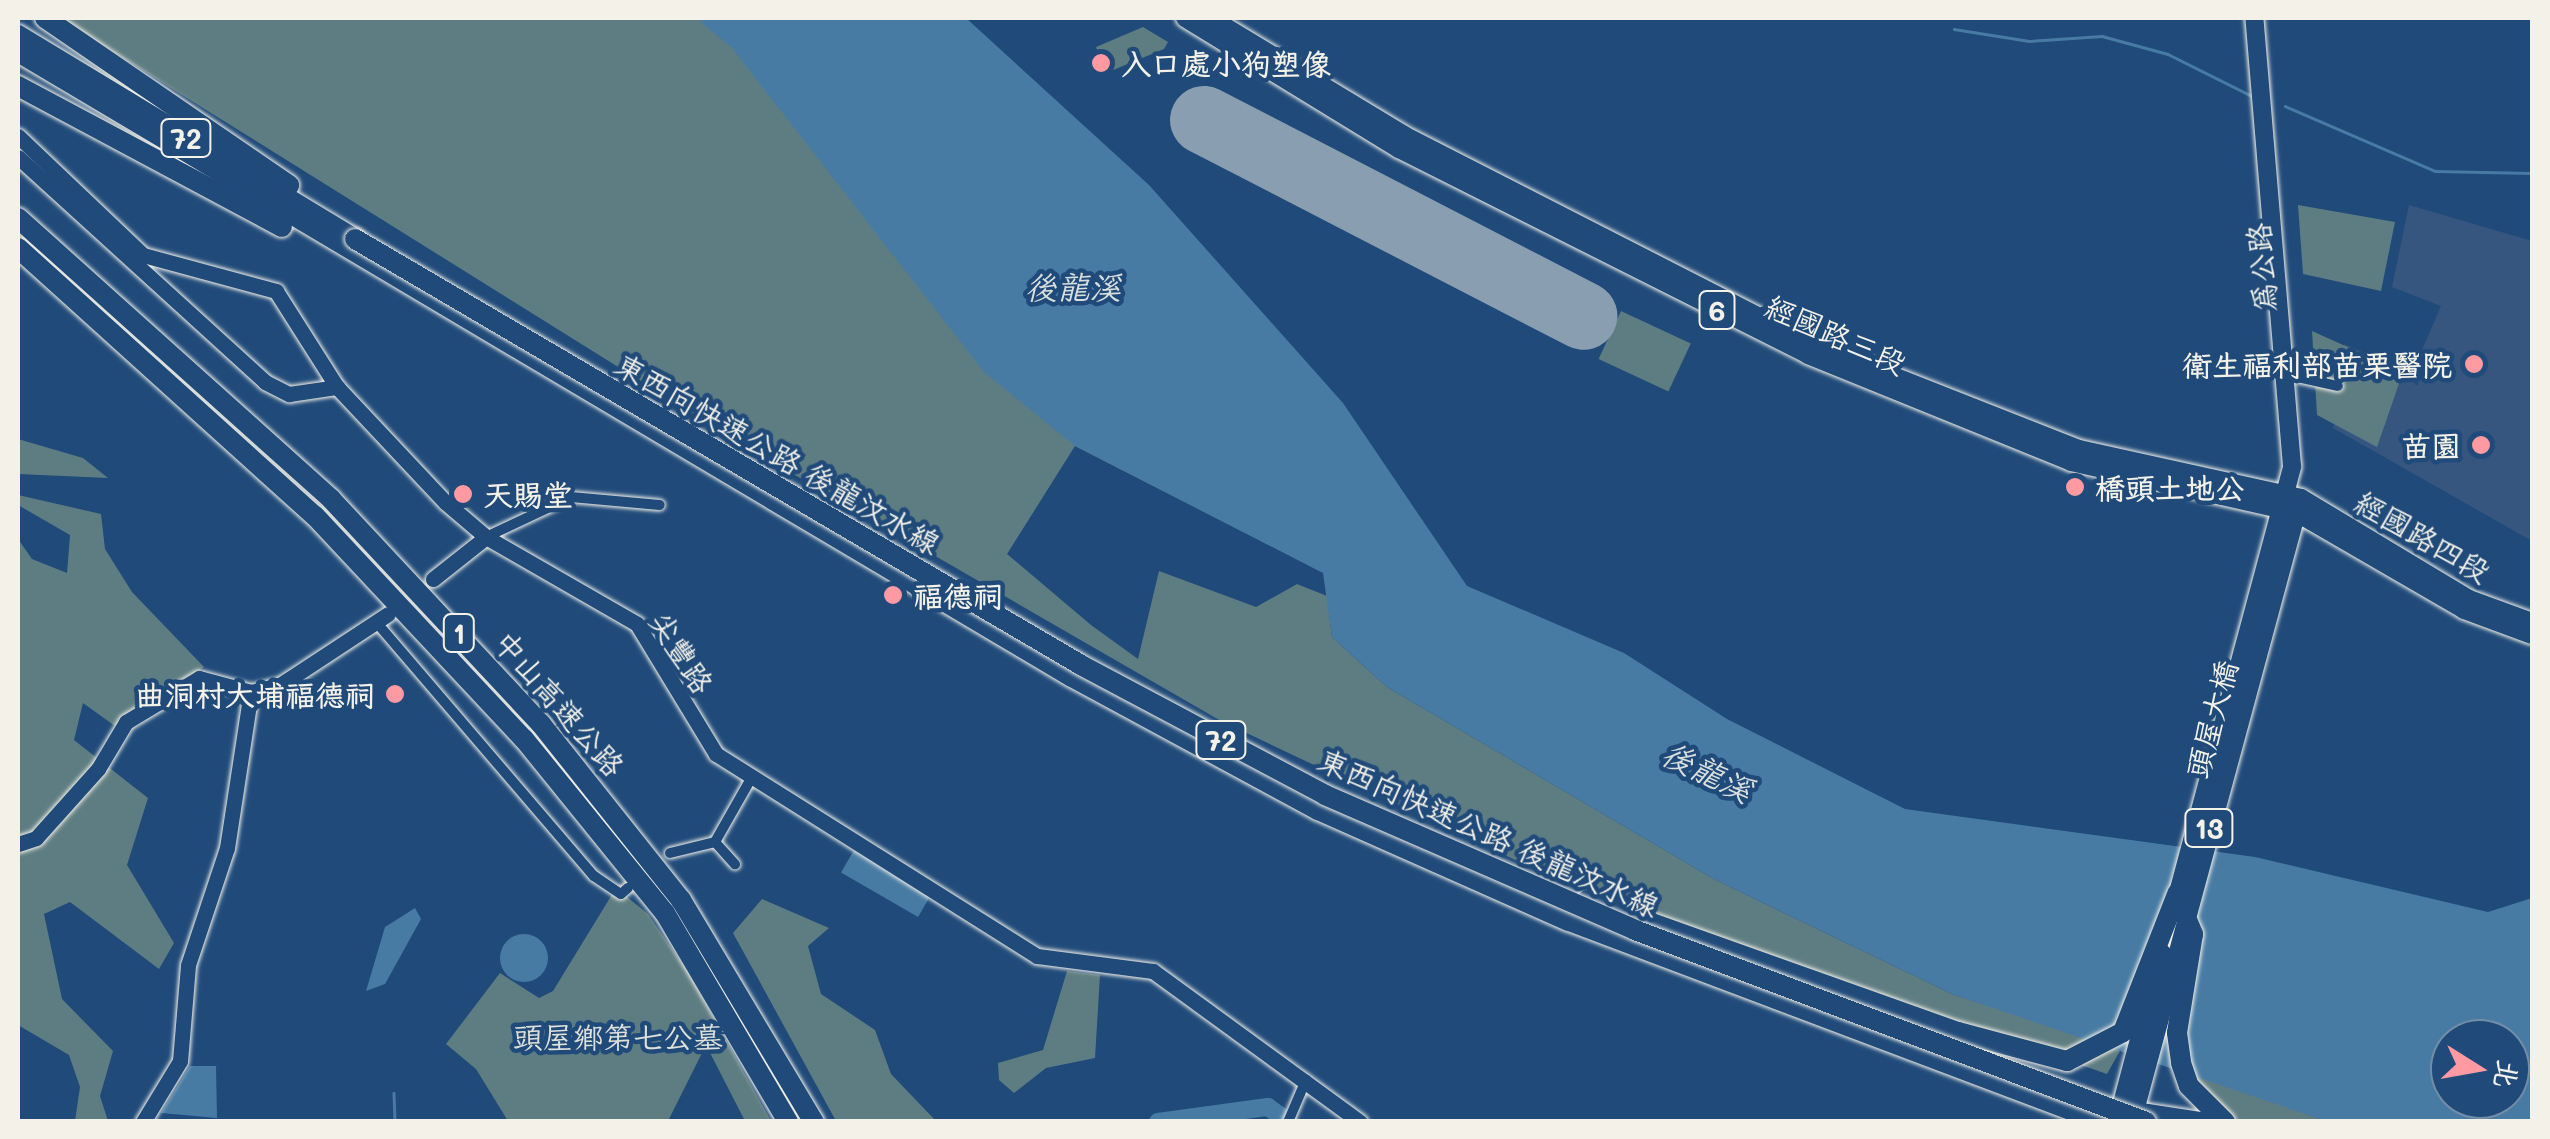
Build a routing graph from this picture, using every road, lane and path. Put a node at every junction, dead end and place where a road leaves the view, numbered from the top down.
1 (34, 18) edge
2 (1184, 18) edge
3 (1211, 18) edge
4 (2254, 18) edge
5 (2265, 18) edge
6 (52, 25) edge
7 (18, 34) edge
8 (18, 52) edge
9 (18, 86) edge
10 (18, 136) edge
11 (18, 157) edge
12 (18, 218) edge
13 (352, 246) junction
14 (18, 248) edge
15 (2293, 374) junction
16 (337, 386) junction
17 (2338, 386) dead end
18 (2292, 504) junction
19 (660, 505) dead end
20 (486, 538) junction
21 (2278, 555) junction
22 (432, 579) dead end
23 (383, 618) joint
24 (2532, 622) edge
25 (2532, 635) edge
26 (251, 692) junction
27 (752, 777) junction
28 (715, 842) junction
29 (18, 844) edge
30 (670, 853) dead end
31 (736, 864) dead end
32 (1486, 868) junction
33 (628, 888) dead end
34 (2178, 892) junction
35 (2186, 914) junction
36 (1568, 920) junction
37 (1958, 1032) junction
38 (1306, 1080) junction
39 (2130, 1112) edge
40 (2059, 1120) edge
41 (2197, 1120) edge
42 (143, 1122) edge
43 (788, 1122) edge
44 (814, 1122) edge
45 (1288, 1122) edge
46 (1360, 1122) edge
47 (2102, 1122) edge
48 (2225, 1122) edge

1 - 6 highway
2 - 18 main road, 經國路三段 / 6
3 - 18 main road, 經國路三段 / 6
4 - 15 main road, 為公路 / 13
5 - 15 main road, 為公路 / 13
6 - 13 highway
7 - 13 highway, 東西向快速公路 後龍汶水線 / 72
8 - 13 highway, 東西向快速公路 後龍汶水線 / 72
9 - 13 highway
10 - 16 street, 尖豐路
11 - 16 street
12 - 44 highway, 中山高速公路 / 1
13 - 32 highway, 東西向快速公路 後龍汶水線 / 72, bridge
13 - 36 highway, 東西向快速公路 後龍汶水線 / 72
14 - 43 highway, 中山高速公路 / 1
15 - 17 street
15 - 18 main road, 為公路 / 13
16 - 20 street, 尖豐路
18 - 21 main road, 頭屋大橋 / 13
18 - 24 main road, 經國路四段 / 6
18 - 25 main road, 經國路四段 / 6
19 - 20 street
20 - 22 street
20 - 27 street, 尖豐路
21 - 34 main road, 頭屋大橋 / 13
21 - 35 main road, 頭屋大橋 / 13
23 - 26 street
23 - 33 street
26 - 29 street
26 - 42 street
27 - 28 street
27 - 38 street, 尖豐路
28 - 30 street
28 - 31 street
32 - 37 highway, bridge
32 - 39 highway, 東西向快速公路 後龍汶水線 / 72, bridge
34 - 37 highway
34 - 39 main road, 頭屋大橋 / 13
35 - 39 main road, 頭屋大橋 / 13
35 - 48 highway
36 - 40 highway
36 - 47 highway, 東西向快速公路 後龍汶水線 / 72
37 - 39 highway
38 - 45 street
38 - 46 street, 尖豐路
39 - 41 highway

